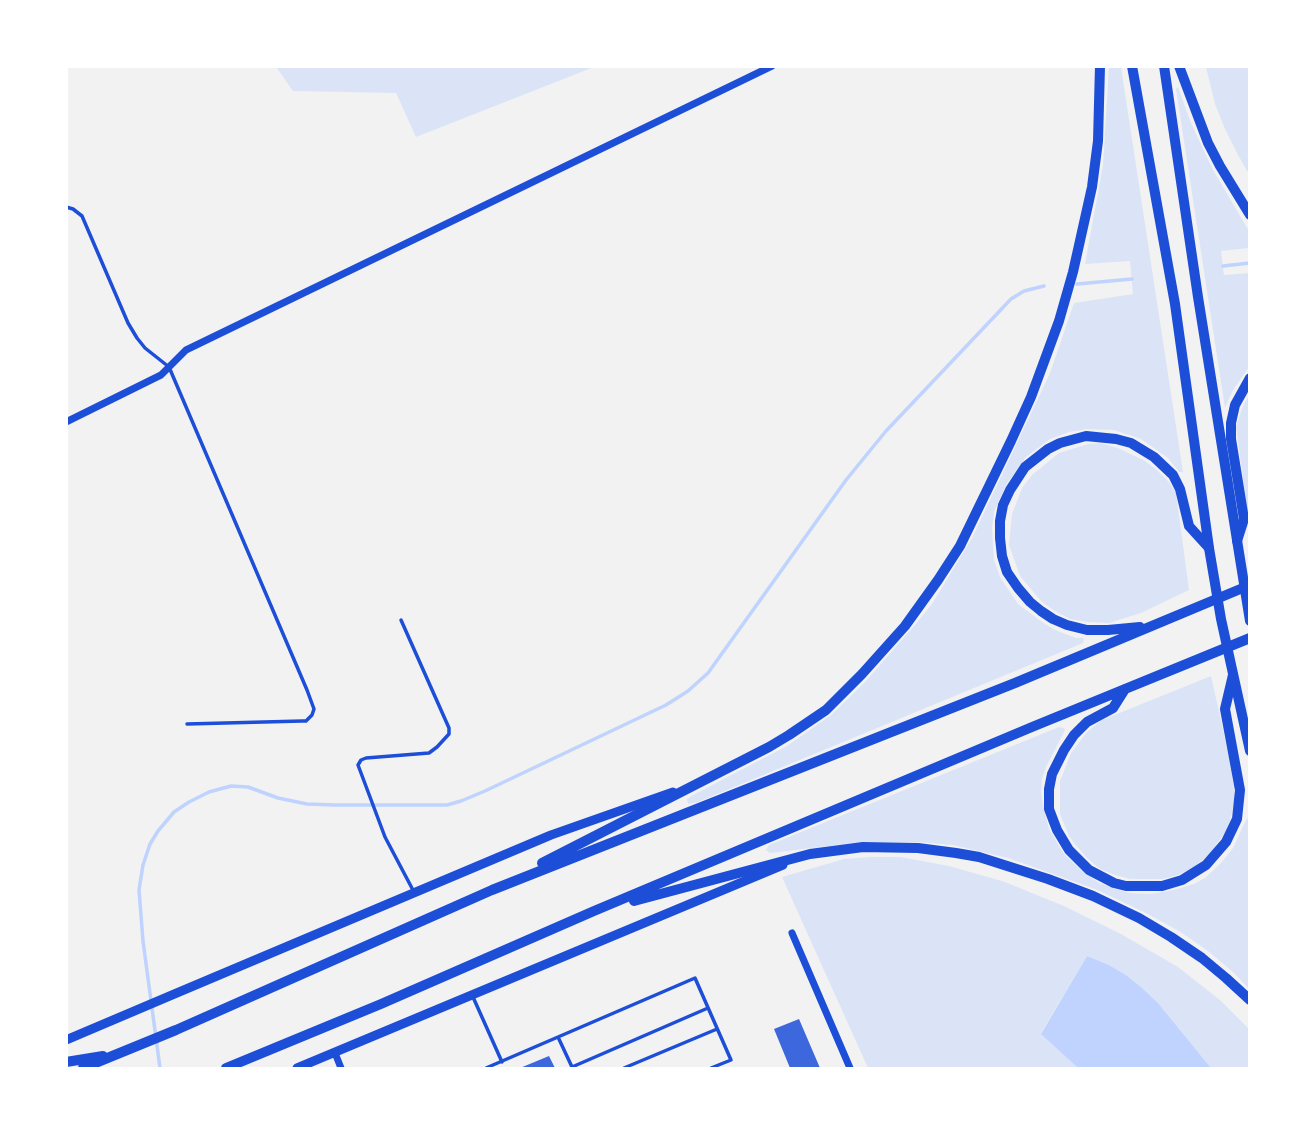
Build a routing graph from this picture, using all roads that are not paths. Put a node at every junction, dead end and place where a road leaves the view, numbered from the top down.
1 (772, 66) edge
2 (1100, 66) edge
3 (1132, 66) edge
4 (1164, 66) edge
5 (1179, 66) edge
6 (66, 206) edge
7 (1250, 215) edge
8 (169, 368) junction
9 (1250, 378) edge
10 (66, 422) edge
11 (1237, 541) junction
12 (1209, 548) junction
13 (1250, 585) edge
14 (1249, 617) edge
15 (401, 620) dead end
16 (1154, 625) junction
17 (1250, 638) edge
18 (1233, 675) junction
19 (1125, 689) junction
20 (187, 724) dead end
21 (1250, 751) edge
22 (688, 787) junction
23 (810, 854) junction
24 (492, 890) junction
25 (415, 893) junction
26 (594, 911) junction
27 (792, 933) dead end
28 (472, 995) junction
29 (1250, 1000) edge
30 (708, 1008) junction
31 (717, 1029) junction
32 (558, 1037) junction
33 (66, 1041) edge
34 (126, 1052) junction
35 (335, 1053) junction
36 (66, 1062) edge
37 (502, 1062) junction
38 (317, 1065) edge
39 (572, 1068) edge
40 (83, 1069) edge
41 (226, 1069) edge
42 (297, 1069) edge
43 (341, 1069) edge
44 (486, 1069) edge
45 (624, 1069) edge
46 (711, 1069) edge
47 (850, 1069) edge

1 - 8 street
2 - 22 main road
3 - 12 main road
4 - 11 main road
5 - 7 main road
6 - 8 lane
8 - 10 street
8 - 20 lane
9 - 11 main road
11 - 14 main road
12 - 16 main road
12 - 18 main road
13 - 16 main road
15 - 25 lane
16 - 24 main road
17 - 19 main road
18 - 19 main road
18 - 21 main road
19 - 26 main road
22 - 24 main road
22 - 25 street
23 - 26 main road
23 - 28 street
23 - 29 main road
24 - 34 main road
25 - 33 street
26 - 41 main road
27 - 47 street
28 - 35 street
28 - 37 lane
30 - 31 lane
30 - 32 lane
30 - 39 lane
31 - 45 lane
31 - 46 lane
32 - 37 lane
32 - 39 lane
34 - 36 main road
34 - 40 main road
35 - 38 street
35 - 43 street
37 - 44 lane
38 - 42 street

